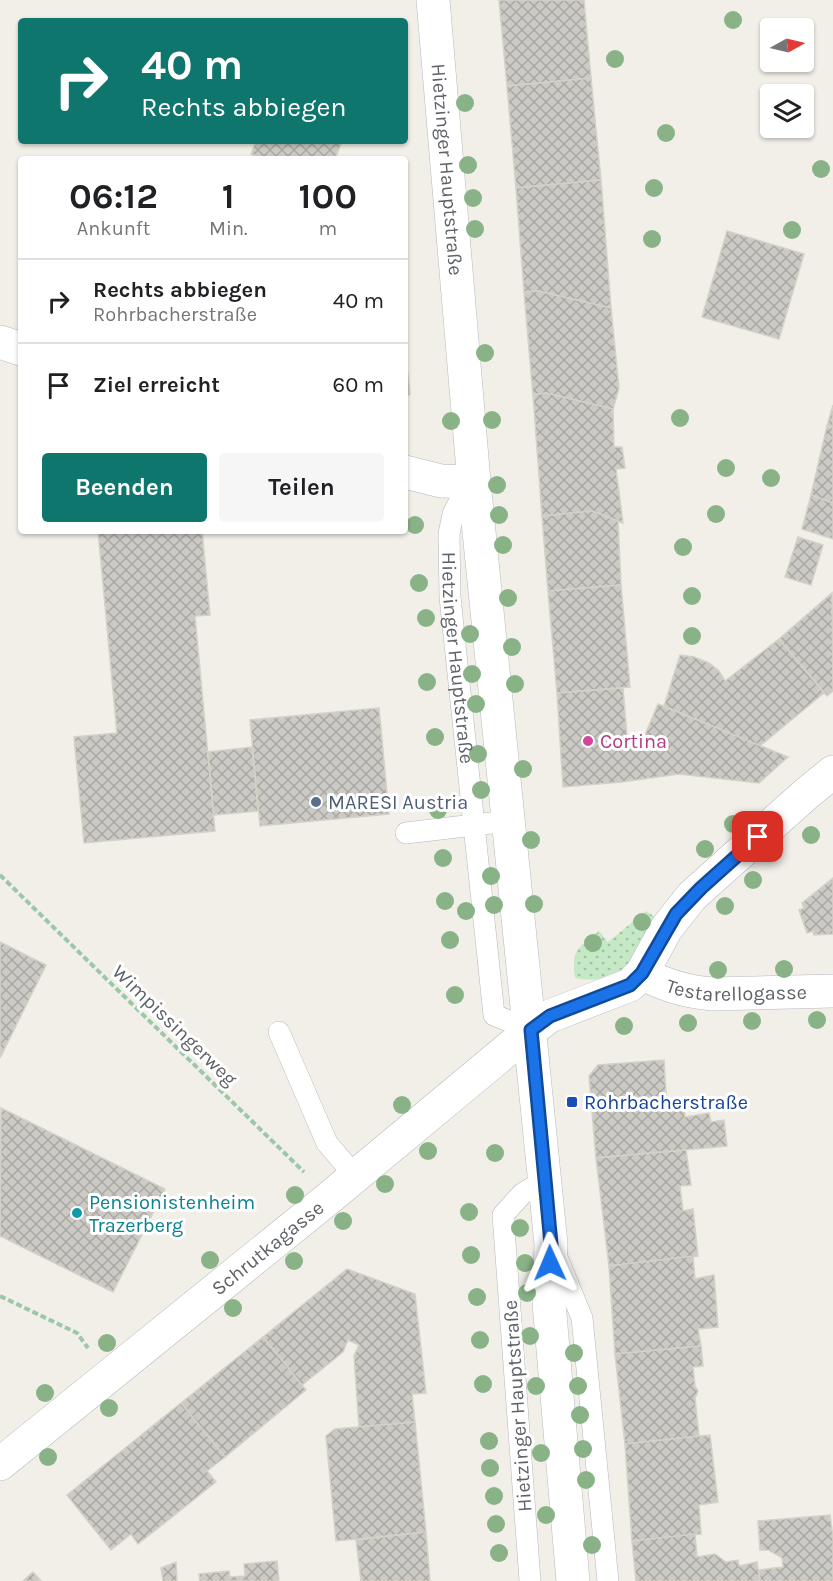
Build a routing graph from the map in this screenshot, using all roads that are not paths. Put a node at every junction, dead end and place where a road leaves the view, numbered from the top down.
1 (433, 0) edge
2 (0, 342) edge
3 (18, 348) edge
4 (408, 473) edge
5 (474, 482) junction
6 (485, 592) junction
7 (450, 597) junction
8 (833, 772) edge
9 (508, 821) junction
10 (474, 825) junction
11 (406, 833) dead end
12 (642, 973) junction
13 (833, 991) edge
14 (531, 1030) junction
15 (279, 1032) dead end
16 (355, 1176) junction
17 (545, 1180) junction
18 (551, 1244) junction
19 (0, 1464) edge
20 (530, 1581) edge
21 (573, 1581) edge
22 (608, 1581) edge

1 - 5 main road, Hietzinger Hauptstraße
2 - 3 main road
4 - 5 main road
5 - 6 main road, Hietzinger Hauptstraße
5 - 7 lane, Hietzinger Hauptstraße
6 - 7 lane
6 - 9 main road, Hietzinger Hauptstraße
7 - 10 lane, Hietzinger Hauptstraße
8 - 12 main road
9 - 10 lane
9 - 14 main road, Hietzinger Hauptstraße
10 - 11 lane
10 - 14 lane, Hietzinger Hauptstraße
12 - 13 main road, Testarellogasse
12 - 14 main road
14 - 16 main road, Schrutkagasse
14 - 17 main road, Hietzinger Hauptstraße
15 - 16 lane
16 - 19 main road, Schrutkagasse
17 - 18 main road, Hietzinger Hauptstraße
17 - 20 lane, Hietzinger Hauptstraße
18 - 21 main road, Hietzinger Hauptstraße
18 - 22 lane, Hietzinger Hauptstraße

